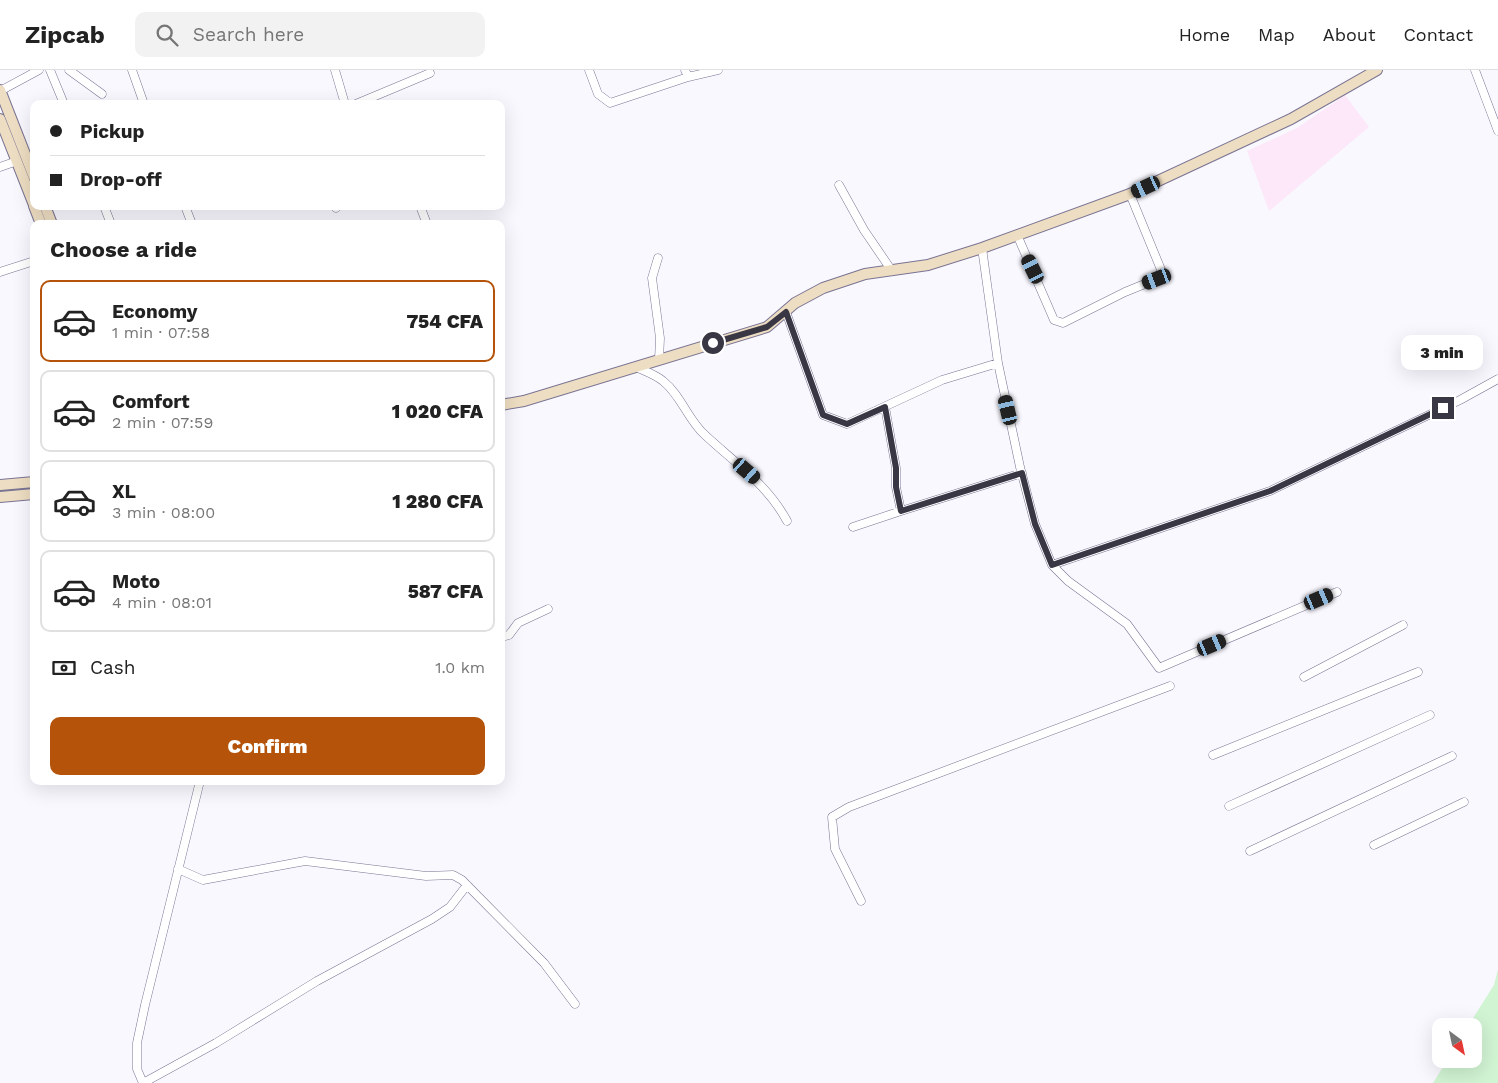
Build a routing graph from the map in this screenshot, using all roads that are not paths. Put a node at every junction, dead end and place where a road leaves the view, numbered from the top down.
1 (39, 70) edge
2 (50, 70) edge
3 (69, 70) edge
4 (132, 70) edge
5 (335, 70) edge
6 (590, 70) edge
7 (718, 70) edge
8 (1377, 70) edge
9 (1475, 70) edge
10 (430, 73) dead end
11 (686, 73) edge
12 (0, 90) edge
13 (102, 94) dead end
14 (377, 95) junction
15 (62, 100) edge
16 (143, 100) edge
17 (343, 100) edge
18 (365, 100) edge
19 (379, 100) edge
20 (0, 119) edge
21 (1498, 131) edge
22 (17, 161) junction
23 (0, 167) edge
24 (30, 167) edge
25 (839, 185) dead end
26 (1130, 194) junction
27 (30, 195) edge
28 (1018, 236) junction
29 (982, 248) junction
30 (658, 258) dead end
31 (30, 262) edge
32 (0, 272) edge
33 (892, 272) junction
34 (786, 312) junction
35 (659, 360) junction
36 (998, 363) junction
37 (636, 367) junction
38 (1498, 379) edge
39 (505, 404) edge
40 (885, 407) junction
41 (1022, 473) junction
42 (30, 482) edge
43 (0, 485) edge
44 (30, 494) edge
45 (0, 497) edge
46 (901, 511) junction
47 (787, 521) dead end
48 (854, 527) dead end
49 (1052, 565) junction
50 (1337, 592) dead end
51 (548, 609) dead end
52 (1403, 625) dead end
53 (505, 636) edge
54 (1418, 672) dead end
55 (1304, 677) dead end
56 (1170, 686) dead end
57 (1430, 715) dead end
58 (1212, 755) dead end
59 (1452, 756) dead end
60 (199, 785) edge
61 (1464, 802) dead end
62 (1229, 806) dead end
63 (1374, 845) dead end
64 (1250, 851) dead end
65 (178, 870) junction
66 (467, 885) junction
67 (860, 901) dead end
68 (575, 1004) dead end
69 (144, 1082) edge

1 - 12 street
2 - 15 street
3 - 13 street
4 - 16 street
5 - 17 street
6 - 11 street
7 - 11 street
8 - 26 street
9 - 21 street
10 - 14 street
12 - 24 street
14 - 18 street
14 - 19 street
20 - 22 street
22 - 23 street
22 - 27 street
25 - 33 street
26 - 28 street
26 - 28 street
28 - 29 street
29 - 33 street
29 - 36 street
30 - 35 street
31 - 32 street
33 - 34 street
34 - 35 street
34 - 40 street
35 - 37 street
36 - 40 street
36 - 41 street
37 - 39 street
37 - 47 street
38 - 49 street
40 - 46 street
41 - 46 street
41 - 49 street
42 - 43 street
44 - 45 street
46 - 48 street
49 - 50 street
51 - 53 street
52 - 55 street
54 - 58 street
56 - 67 street
57 - 62 street
59 - 64 street
60 - 65 street
61 - 63 street
65 - 66 street
65 - 69 street
66 - 68 street
66 - 69 street

